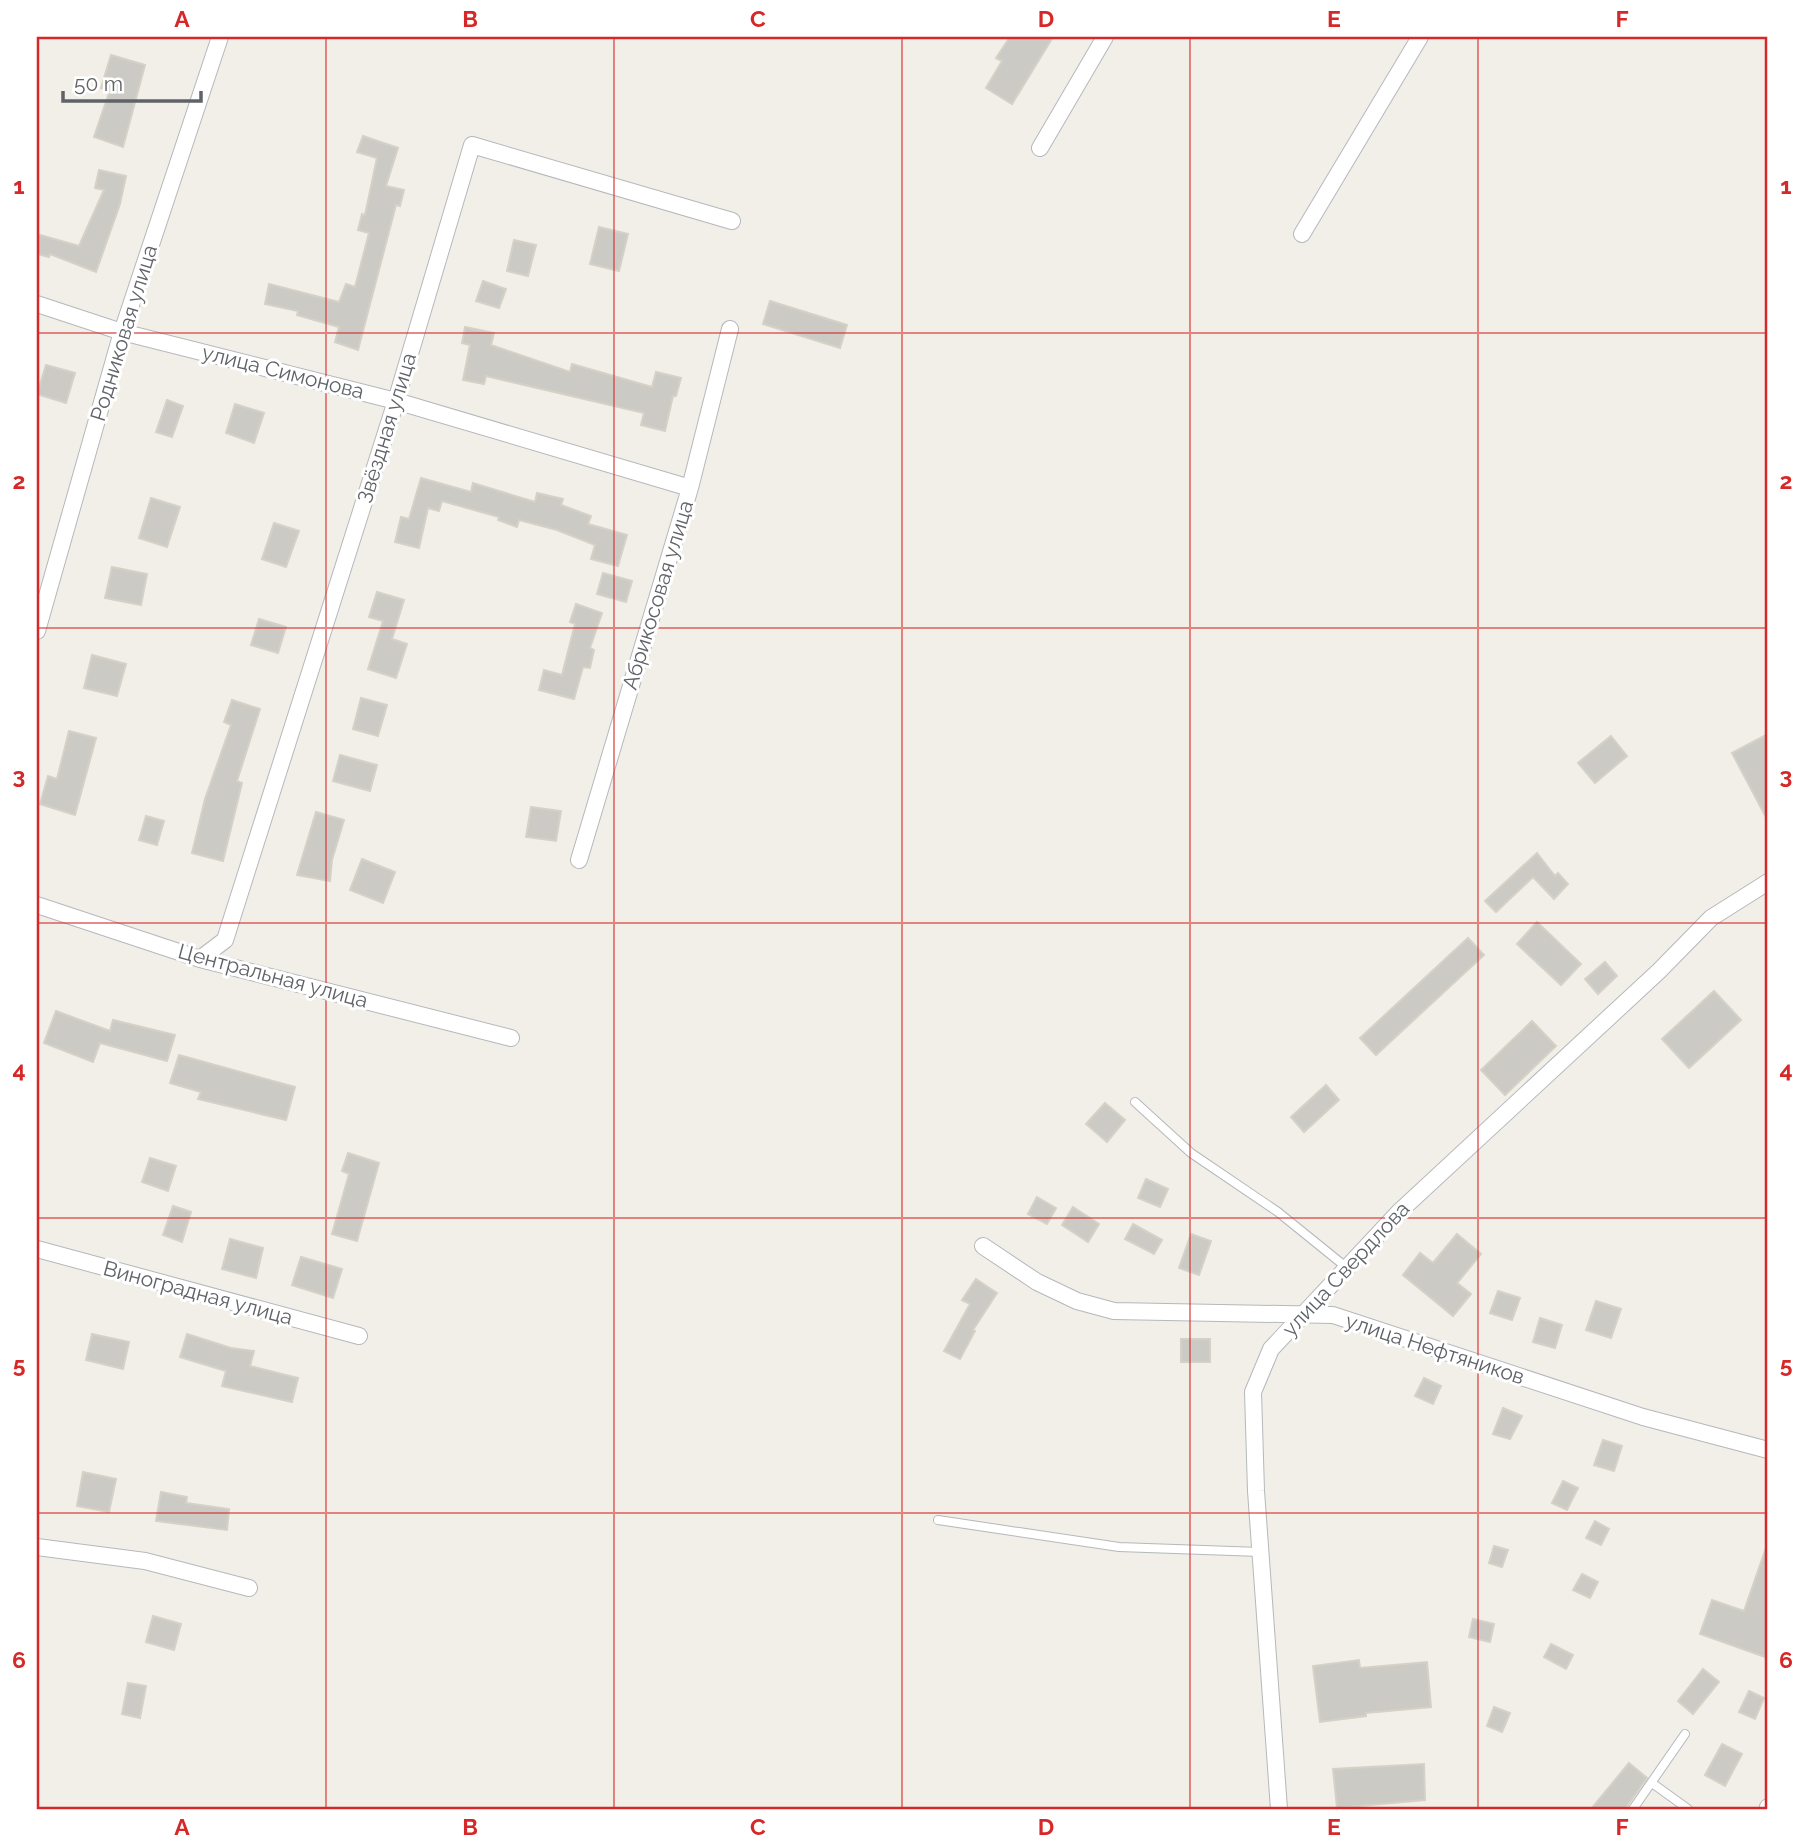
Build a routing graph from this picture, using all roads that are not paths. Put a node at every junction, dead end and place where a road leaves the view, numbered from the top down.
1 (220, 37) edge
2 (1105, 37) edge
3 (1420, 37) edge
4 (1040, 148) dead end
5 (732, 221) dead end
6 (1302, 234) dead end
7 (37, 304) edge
8 (730, 329) dead end
9 (122, 332) junction
10 (397, 401) junction
11 (690, 488) junction
12 (37, 631) edge
13 (579, 860) dead end
14 (1768, 882) edge
15 (37, 905) edge
16 (200, 959) junction
17 (511, 1038) dead end
18 (1135, 1102) dead end
19 (983, 1246) dead end
20 (37, 1250) edge
21 (1346, 1267) junction
22 (1302, 1313) junction
23 (359, 1336) dead end
24 (1768, 1450) edge
25 (938, 1520) dead end
26 (37, 1547) edge
27 (1260, 1552) junction
28 (249, 1588) dead end
29 (1685, 1734) dead end
30 (1653, 1783) junction
31 (1279, 1809) edge
32 (1633, 1809) edge
33 (1688, 1809) edge

1 - 9 street, Родниковая улица
2 - 4 street
3 - 6 street
5 - 10 street, Звёздная улица
7 - 9 street, улица Симонова
8 - 11 street, Абрикосовая улица
9 - 10 street, улица Симонова
9 - 12 street, Родниковая улица
10 - 11 street, улица Симонова
10 - 16 street, Звёздная улица
11 - 13 street, Абрикосовая улица
14 - 21 street, улица Свердлова
15 - 16 street, Центральная улица
16 - 17 street, Центральная улица
18 - 21 lane
19 - 22 street, улица Нефтяников
20 - 23 street, Виноградная улица
21 - 22 street, улица Свердлова
22 - 24 street, улица Нефтяников
22 - 27 street, улица Свердлова
25 - 27 lane
26 - 28 street
27 - 31 street, улица Свердлова
29 - 30 lane
30 - 32 lane
30 - 33 lane

